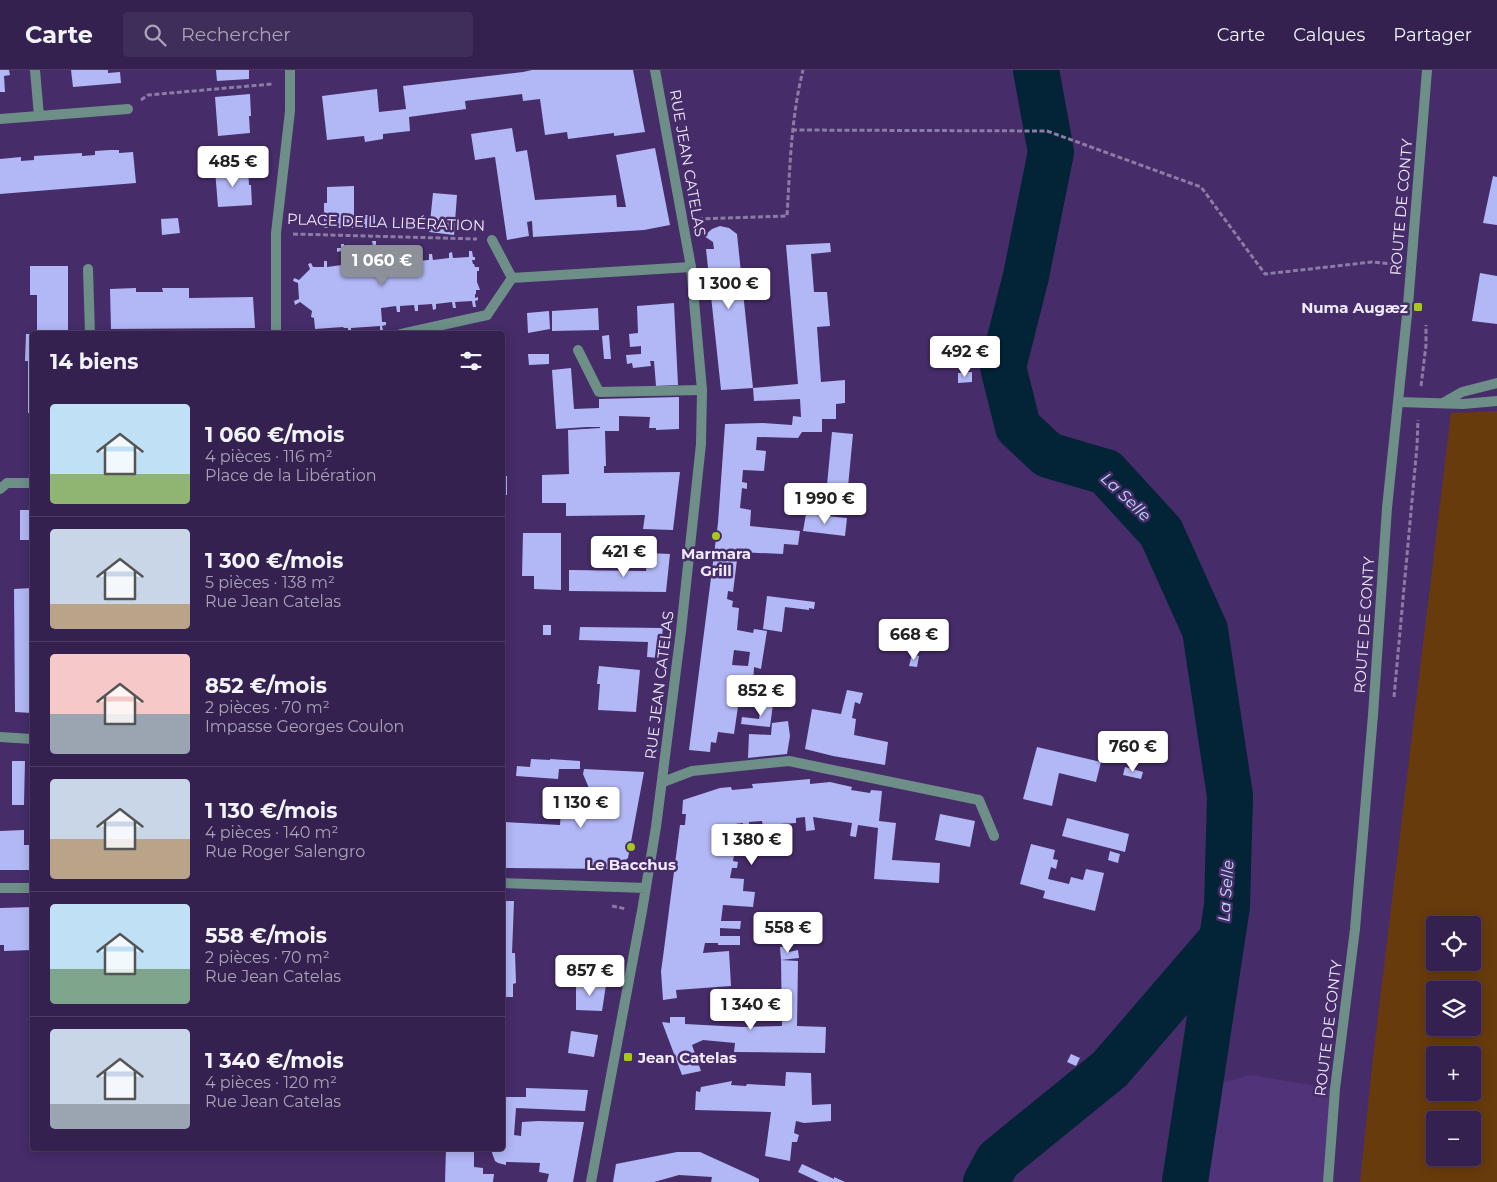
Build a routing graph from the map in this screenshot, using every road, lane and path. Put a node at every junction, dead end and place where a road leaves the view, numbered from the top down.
1 (34, 70) edge
2 (290, 70) edge
3 (655, 70) edge
4 (803, 70) edge
5 (1427, 70) edge
6 (290, 82) junction
7 (128, 109) joint
8 (39, 116) junction
9 (0, 118) edge
10 (792, 130) junction
11 (683, 222) junction
12 (276, 233) junction
13 (492, 240) joint
14 (1411, 266) junction
15 (691, 267) junction
16 (88, 269) dead end
17 (512, 278) junction
18 (90, 331) edge
19 (276, 331) edge
20 (415, 331) edge
21 (578, 350) dead end
22 (1497, 383) edge
23 (702, 390) junction
24 (1497, 401) edge
25 (1398, 402) junction
26 (1443, 403) junction
27 (30, 483) edge
28 (0, 489) edge
29 (0, 737) edge
30 (30, 739) edge
31 (663, 782) junction
32 (994, 836) dead end
33 (505, 883) edge
34 (0, 888) edge
35 (30, 888) edge
36 (646, 888) junction
37 (591, 1182) edge
38 (1328, 1182) edge

1 - 8 street
2 - 6 street
3 - 11 street, RUE JEAN CATELAS
4 - 10 path
5 - 14 street, ROUTE DE CONTY
6 - 7 path
6 - 12 street
7 - 8 street
8 - 9 street
10 - 11 path
10 - 14 path
11 - 15 street, RUE JEAN CATELAS
12 - 13 path, PLACE DE LA LIBÉRATION
12 - 19 street, PLACE DE LA LIBÉRATION
13 - 17 street, PLACE DE LA LIBÉRATION
14 - 25 street, ROUTE DE CONTY
15 - 17 street
15 - 23 street, RUE JEAN CATELAS
16 - 18 street
17 - 20 street
21 - 23 street
22 - 26 street
23 - 31 street, RUE JEAN CATELAS
24 - 26 street
25 - 26 street
25 - 38 street, ROUTE DE CONTY
27 - 28 street
29 - 30 street
31 - 32 street
31 - 36 street, RUE JEAN CATELAS
33 - 36 street
34 - 35 street
36 - 37 street, RUE JEAN CATELAS

